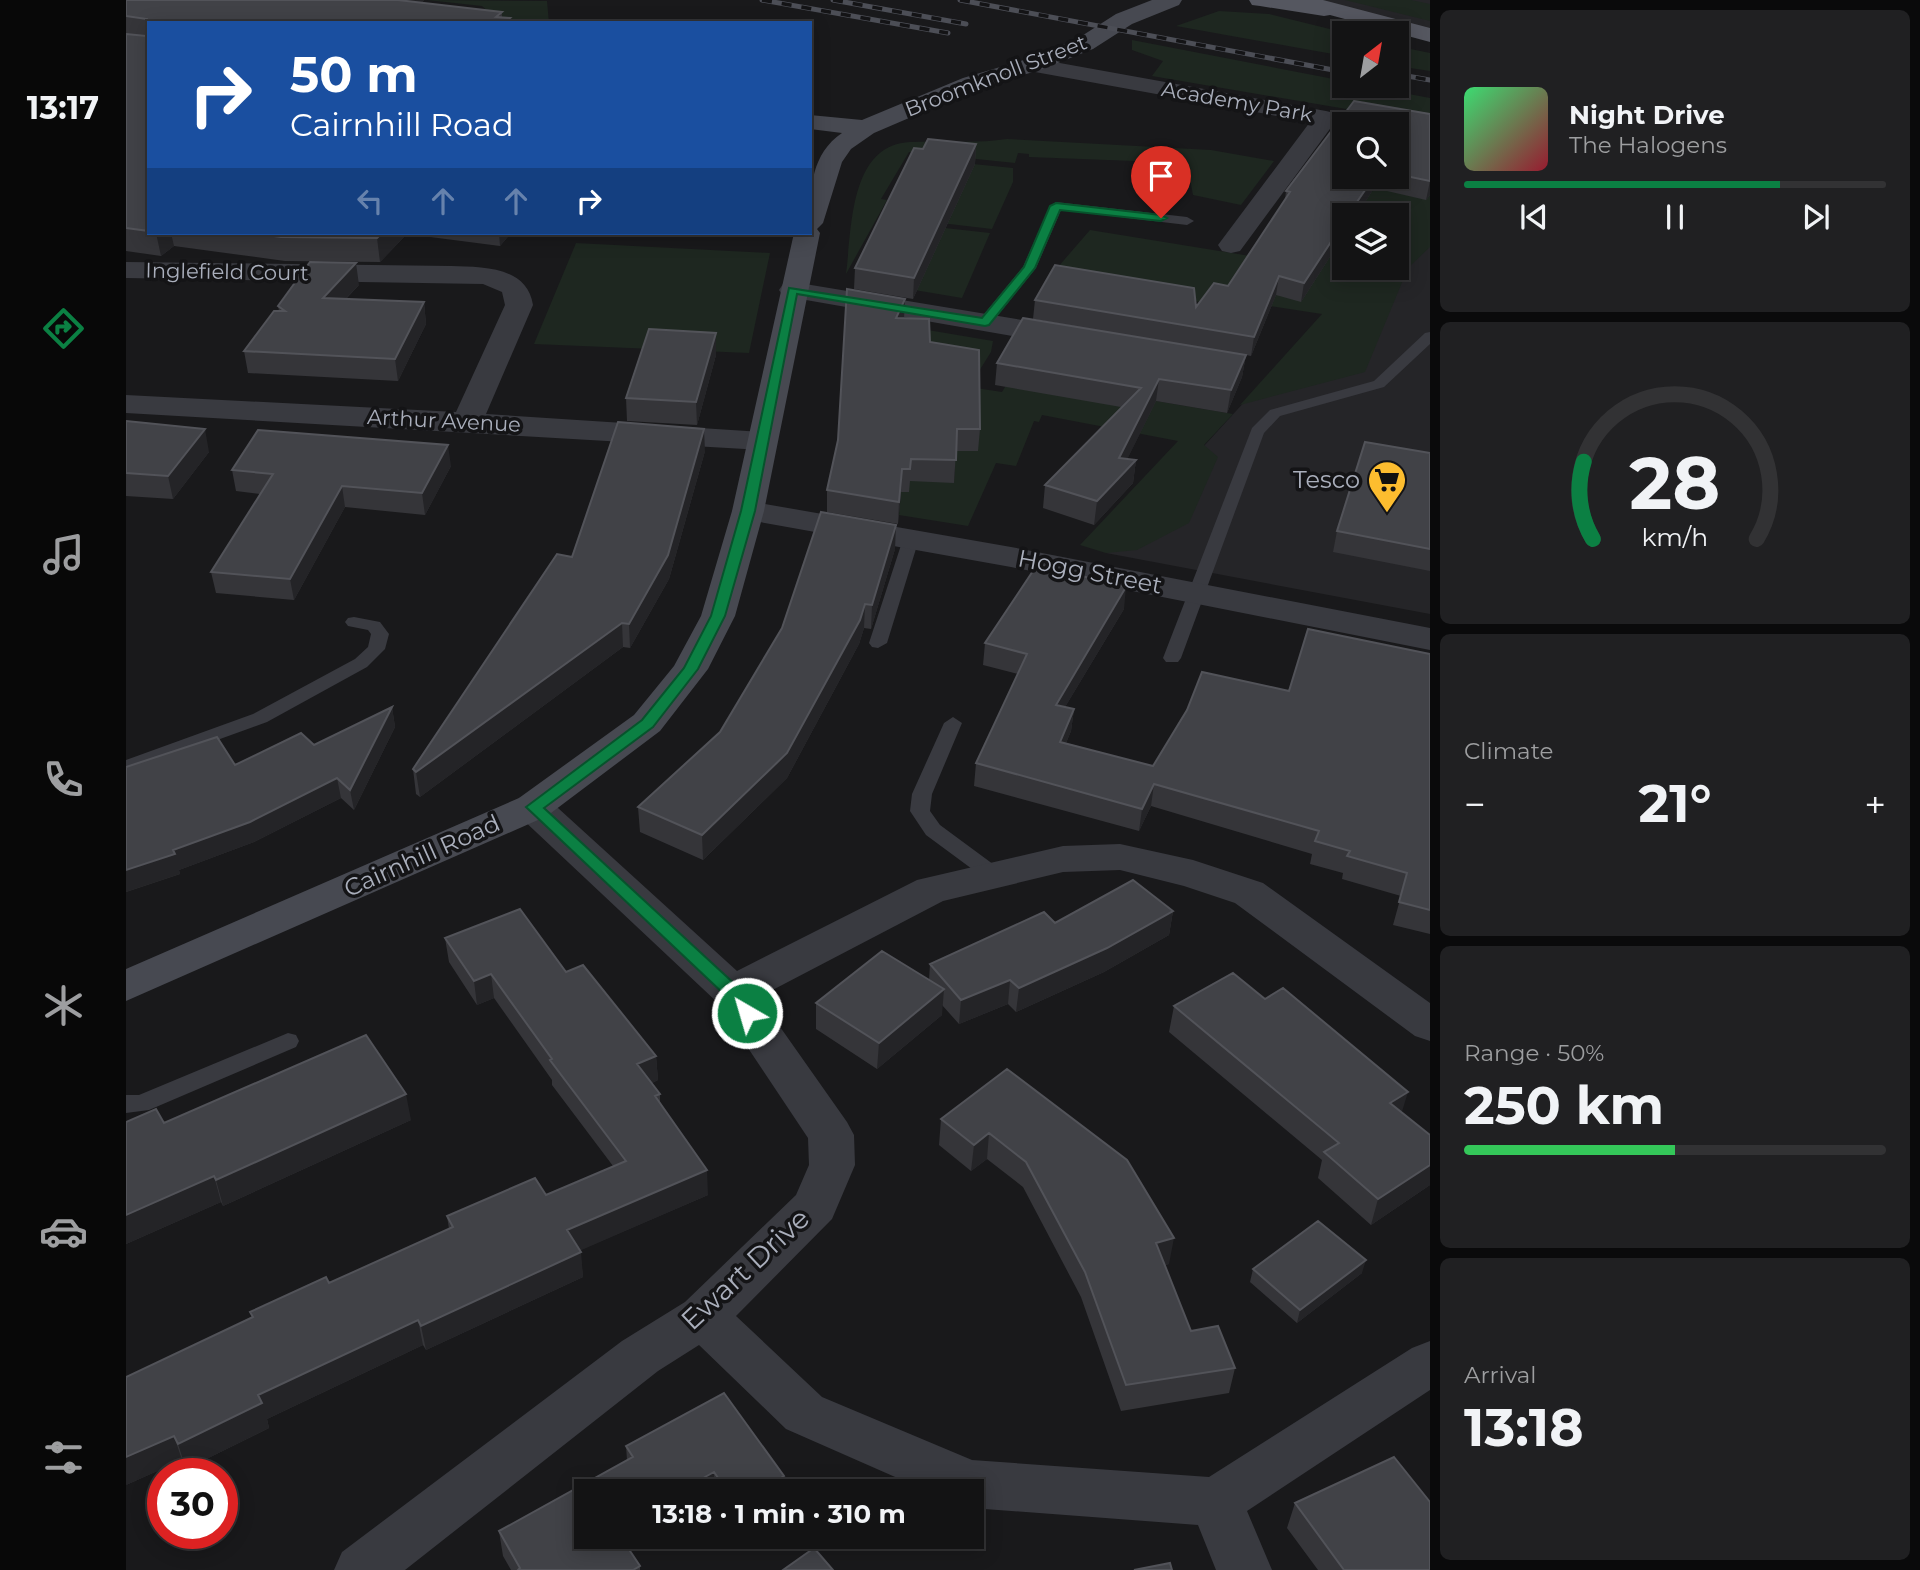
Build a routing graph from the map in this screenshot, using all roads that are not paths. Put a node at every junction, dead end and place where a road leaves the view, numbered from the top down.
1 (1171, 0) edge
2 (1260, 0) edge
3 (1298, 0) edge
4 (1129, 10) edge
5 (1340, 12) junction
6 (1430, 35) edge
7 (1032, 65) junction
8 (812, 122) edge
9 (865, 128) junction
10 (812, 217) edge
11 (1187, 221) dead end
12 (807, 235) edge
13 (1231, 246) dead end
14 (126, 270) edge
15 (793, 290) junction
16 (985, 322) junction
17 (1430, 336) edge
18 (1094, 341) edge
19 (126, 404) edge
20 (467, 422) junction
21 (762, 441) junction
22 (748, 511) junction
23 (911, 539) junction
24 (1198, 593) junction
25 (354, 622) dead end
26 (1430, 639) edge
27 (878, 643) dead end
28 (1172, 658) dead end
29 (953, 723) dead end
30 (126, 767) edge
31 (534, 807) junction
32 (994, 875) junction
33 (126, 986) edge
34 (733, 992) junction
35 (1424, 1012) edge
36 (288, 1041) dead end
37 (126, 1104) edge
38 (703, 1317) junction
39 (1430, 1363) edge
40 (1216, 1502) junction
41 (362, 1570) edge
42 (1244, 1570) edge

1 - 4 main road, Broomknoll Street
2 - 5 main road
3 - 5 main road
4 - 7 main road, Broomknoll Street
5 - 6 main road
7 - 9 main road, Broomknoll Street
7 - 13 street, Academy Park
8 - 9 main road
9 - 10 main road
11 - 16 lane
12 - 15 main road, Cairnhill Road
14 - 20 street, Inglefield Court
15 - 16 street
15 - 21 main road, Cairnhill Road
16 - 18 street
17 - 24 lane
19 - 20 street, Arthur Avenue
20 - 21 street, Arthur Avenue
21 - 22 main road, Cairnhill Road
22 - 23 street, Hogg Street
22 - 31 main road, Cairnhill Road
23 - 24 street, Hogg Street
23 - 27 lane
24 - 26 street, Hogg Street
24 - 28 lane
25 - 30 lane
29 - 32 lane
31 - 33 main road, Cairnhill Road
31 - 34 street, Ewart Drive
32 - 34 street
32 - 35 street
34 - 38 street, Ewart Drive
36 - 37 lane
38 - 40 street
38 - 41 street, Ewart Drive
39 - 40 street
40 - 42 street

